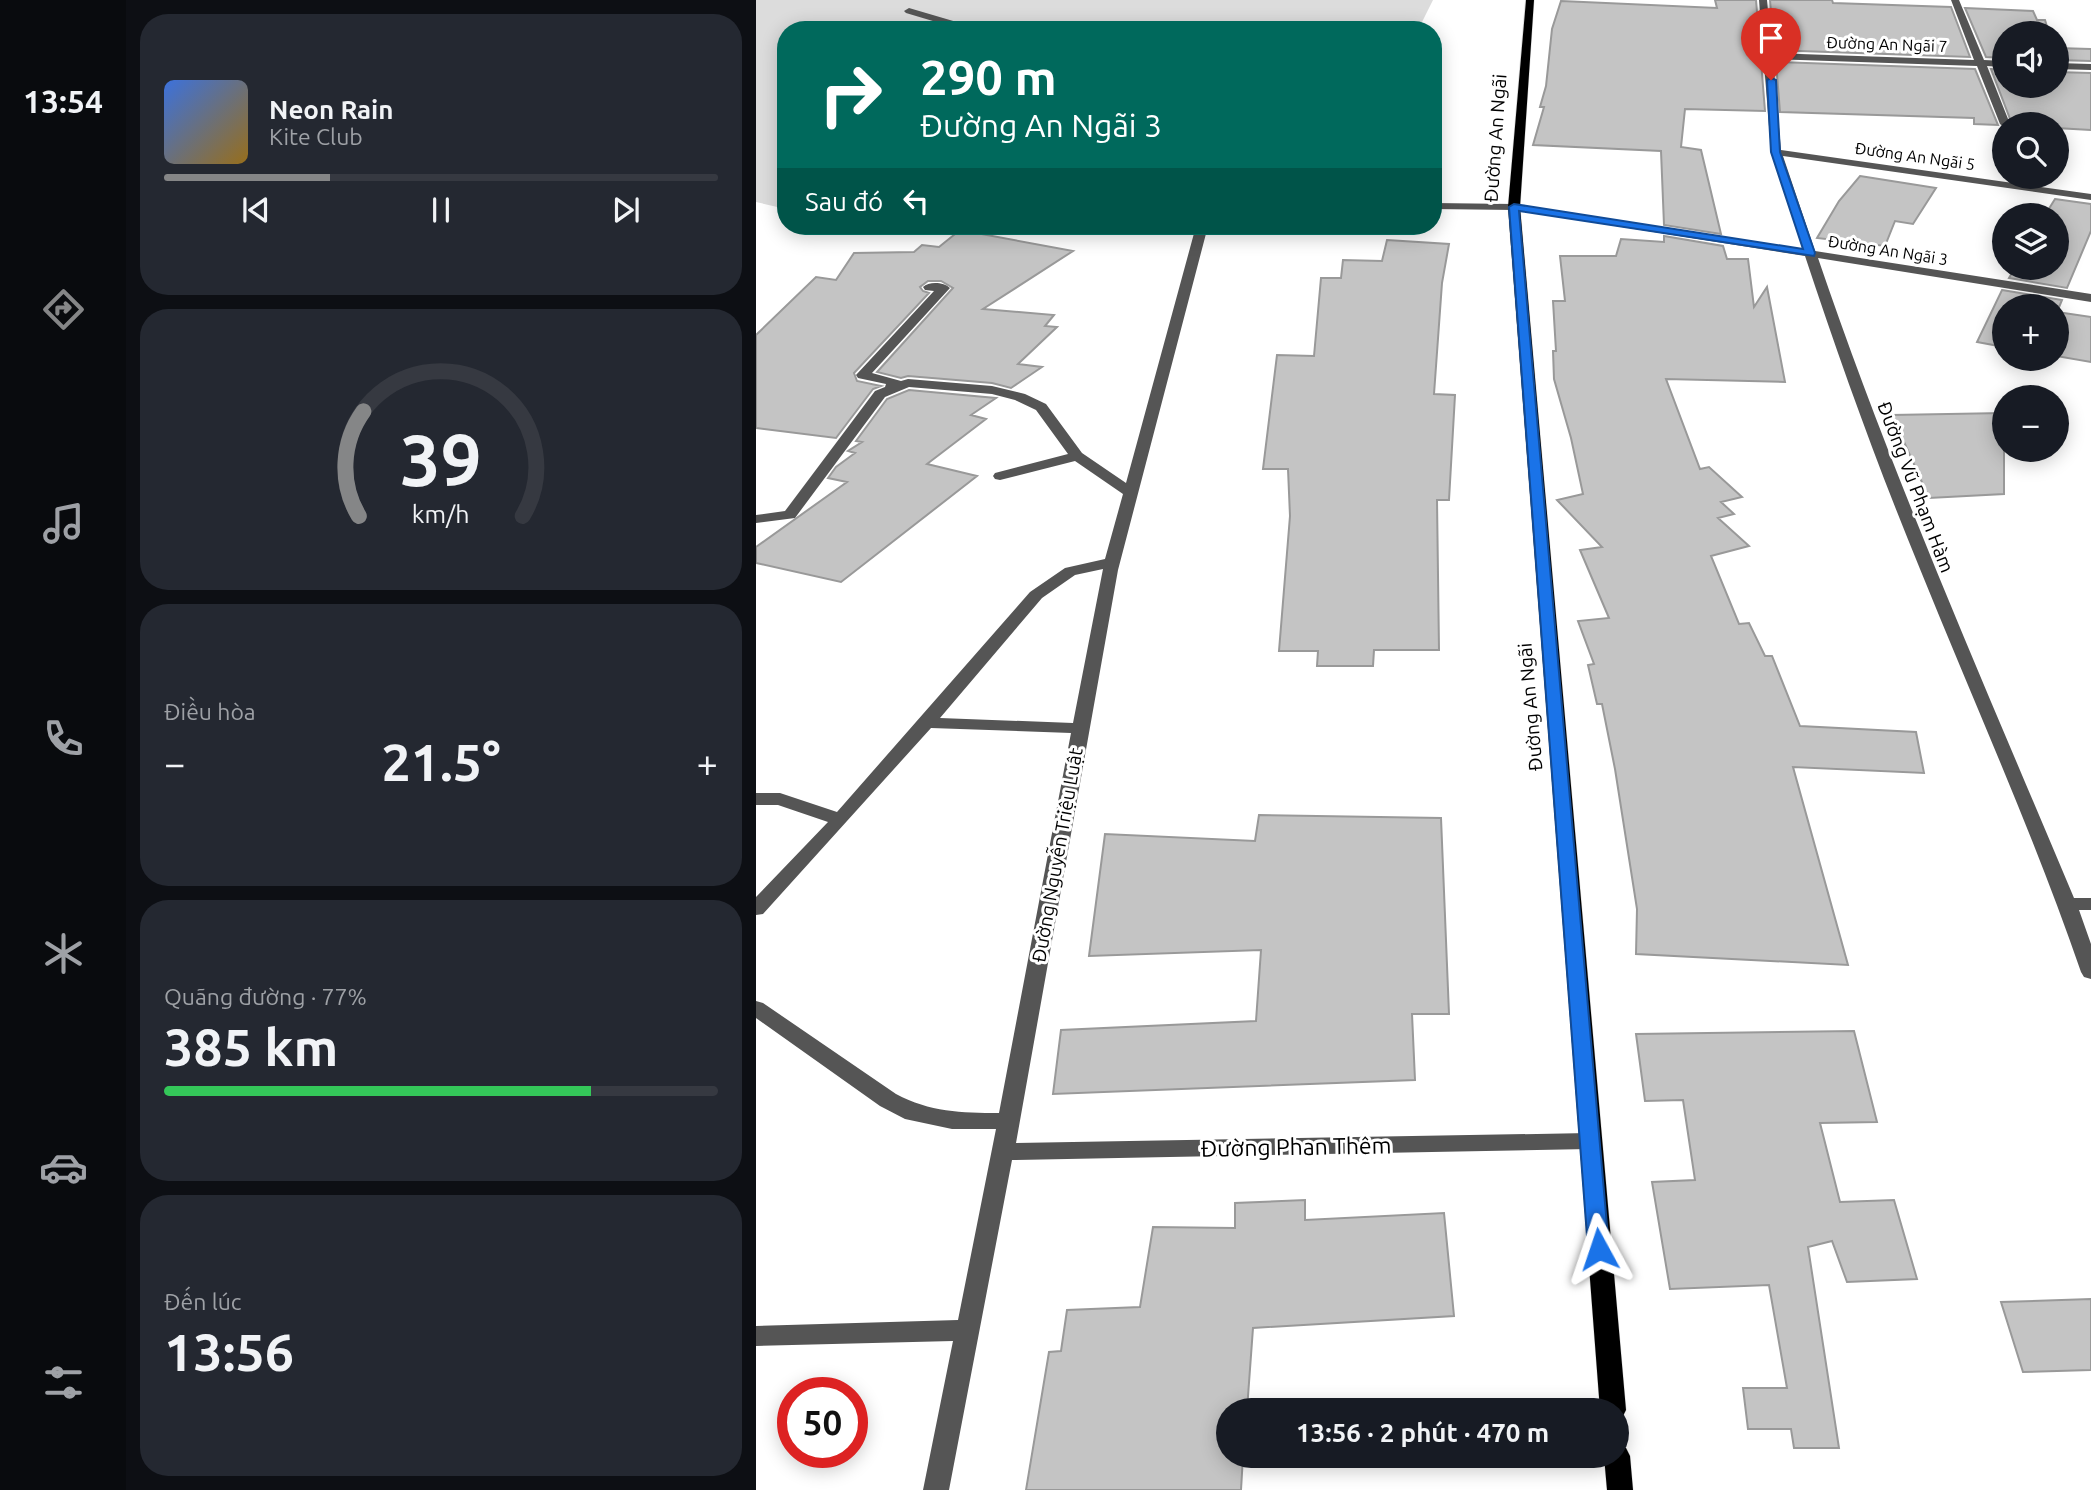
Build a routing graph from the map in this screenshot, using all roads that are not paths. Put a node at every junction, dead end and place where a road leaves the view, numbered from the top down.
1 (1530, 0) edge
2 (1763, 0) edge
3 (1955, 0) edge
4 (909, 11) dead end
5 (943, 21) edge
6 (1770, 56) junction
7 (1981, 63) junction
8 (1992, 63) edge
9 (2069, 66) edge
10 (2091, 67) edge
11 (2000, 112) edge
12 (1776, 152) junction
13 (1992, 183) edge
14 (2031, 189) edge
15 (2091, 197) edge
16 (1442, 206) edge
17 (1514, 207) junction
18 (1200, 235) edge
19 (1810, 253) junction
20 (929, 287) dead end
21 (2091, 298) edge
22 (889, 389) junction
23 (1077, 456) junction
24 (1000, 476) dead end
25 (1129, 492) junction
26 (756, 519) edge
27 (1112, 562) junction
28 (927, 723) junction
29 (1080, 728) junction
30 (756, 799) edge
31 (840, 820) junction
32 (2067, 904) junction
33 (2091, 904) edge
34 (756, 909) edge
35 (2091, 972) edge
36 (756, 1008) edge
37 (1009, 1121) junction
38 (1589, 1141) junction
39 (1003, 1152) junction
40 (968, 1330) junction
41 (756, 1336) edge
42 (1612, 1398) edge
43 (1618, 1468) edge
44 (936, 1490) edge
45 (1620, 1490) edge

1 - 17 main road, Đường An Ngãi
2 - 6 street, Đường Vũ Phạm Hàm
3 - 7 street
4 - 5 street
6 - 7 street, Đường An Ngãi 7
6 - 12 street, Đường Vũ Phạm Hàm
7 - 8 street, Đường An Ngãi 7
7 - 11 street
9 - 10 street
12 - 13 street, Đường An Ngãi 5
12 - 19 street, Đường Vũ Phạm Hàm
14 - 15 street, Đường An Ngãi 5
16 - 17 street
17 - 19 street, Đường An Ngãi 3
17 - 38 main road, Đường An Ngãi
18 - 25 street, Đường Nguyễn Triệu Luật
19 - 21 street, Đường An Ngãi 3
19 - 32 street, Đường Vũ Phạm Hàm
20 - 22 street
22 - 23 street
22 - 26 street
23 - 24 street
23 - 25 street
25 - 27 street, Đường Nguyễn Triệu Luật
27 - 28 street
27 - 29 street, Đường Nguyễn Triệu Luật
28 - 29 street
28 - 31 street
29 - 37 street, Đường Nguyễn Triệu Luật
30 - 31 street
31 - 34 street
32 - 33 street
32 - 35 street, Đường Vũ Phạm Hàm
36 - 37 street
37 - 39 street, Đường Nguyễn Triệu Luật
38 - 39 street, Đường Phan Thêm
38 - 42 main road, Đường An Ngãi
39 - 40 street, Đường Nguyễn Triệu Luật
40 - 41 street
40 - 44 street, Đường Nguyễn Triệu Luật
43 - 45 main road

